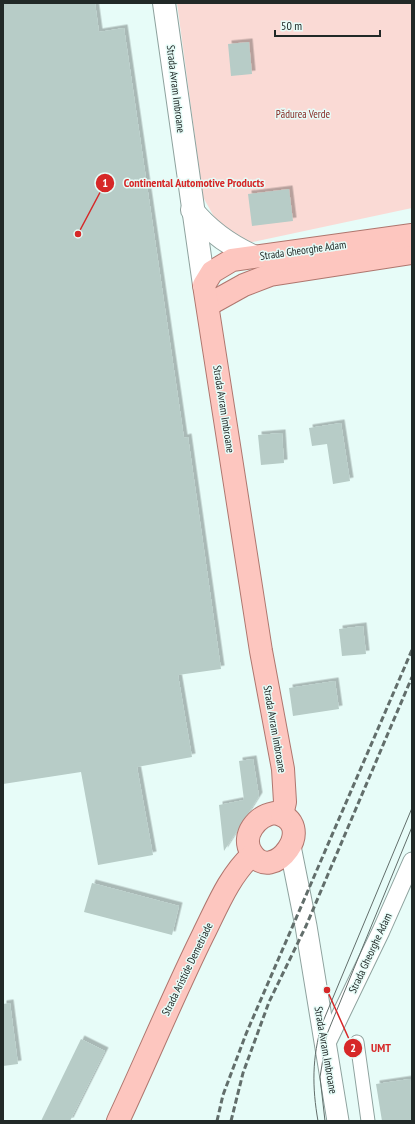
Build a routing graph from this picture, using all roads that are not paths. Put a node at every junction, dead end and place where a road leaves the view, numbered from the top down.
1 (164, 3) edge
2 (192, 210) junction
3 (412, 235) edge
4 (412, 253) edge
5 (253, 256) junction
6 (206, 295) junction
7 (282, 815) junction
8 (290, 846) junction
9 (252, 855) junction
10 (412, 861) edge
11 (274, 862) junction
12 (297, 885) junction
13 (357, 1042) dead end
14 (326, 1045) junction
15 (133, 1089) junction
16 (118, 1121) edge
17 (128, 1121) edge
18 (338, 1121) edge
19 (368, 1121) edge

1 - 2 main road, Strada Avram Imbroane
2 - 5 main road
2 - 6 main road, Strada Avram Imbroane
3 - 5 main road, Strada Gheorghe Adam
4 - 6 main road, Strada Gheorghe Adam
5 - 6 main road, Strada Gheorghe Adam
6 - 7 main road, Strada Avram Imbroane
7 - 8 main road
7 - 9 main road
8 - 11 main road
8 - 12 street, Strada Avram Imbroane
9 - 11 main road
9 - 15 main road, Strada Aristide Demetriade
10 - 14 street, Strada Gheorghe Adam
11 - 12 street
12 - 14 street, Strada Avram Imbroane
13 - 19 street
14 - 18 street, Strada Avram Imbroane
15 - 16 main road, Strada Aristide Demetriade
15 - 17 main road, Strada Aristide Demetriade

